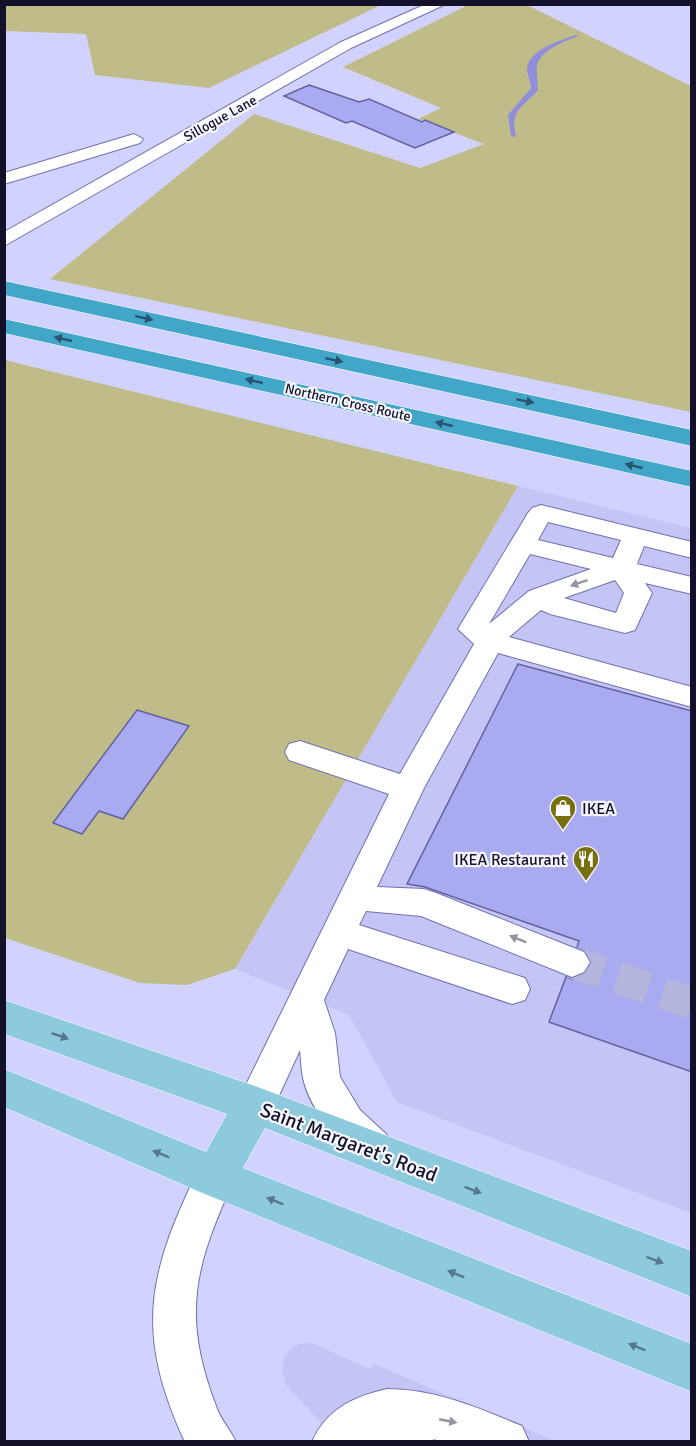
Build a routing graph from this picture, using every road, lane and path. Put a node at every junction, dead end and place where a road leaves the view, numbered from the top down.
1 (439, 4) edge
2 (134, 140) dead end
3 (110, 148) junction
4 (145, 160) junction
5 (4, 179) edge
6 (4, 240) edge
7 (4, 288) edge
8 (4, 326) edge
9 (692, 438) edge
10 (692, 479) edge
11 (636, 536) junction
12 (522, 544) junction
13 (692, 550) edge
14 (621, 568) junction
15 (692, 586) edge
16 (539, 597) junction
17 (490, 641) junction
18 (692, 697) edge
19 (300, 752) dead end
20 (408, 788) junction
21 (357, 895) junction
22 (339, 932) junction
23 (572, 962) tunnel mouth
24 (512, 989) dead end
25 (307, 1002) junction
26 (4, 1017) edge
27 (4, 1087) edge
28 (255, 1105) junction
29 (379, 1154) junction
30 (215, 1177) junction
31 (692, 1274) edge
32 (692, 1368) edge
33 (370, 1415) junction
34 (213, 1442) edge
35 (335, 1442) edge
36 (412, 1442) edge
37 (506, 1442) edge

1 - 4 street, Sillogue Lane
2 - 3 street
3 - 4 street
3 - 5 street
4 - 6 street, Sillogue Lane
7 -> 9 highway
10 -> 8 highway, Northern Cross Route
11 - 12 street
11 - 13 street
11 - 14 street
12 - 14 street
12 - 17 street
14 - 15 street
14 -> 16 street
14 - 16 street
16 - 17 street
17 - 18 street
17 - 20 street
19 - 20 street
20 - 21 street
21 - 22 street
23 -> 21 street
22 - 24 street
22 - 25 street
25 - 28 street
25 - 29 street
26 -> 28 main road, Saint Margaret's Road
30 -> 27 main road
28 - 29 main road, Saint Margaret's Road
28 - 30 main road
29 -> 31 main road, Saint Margaret's Road
32 -> 30 main road
30 - 34 street
33 - 35 street
33 - 36 street
33 -> 37 street

